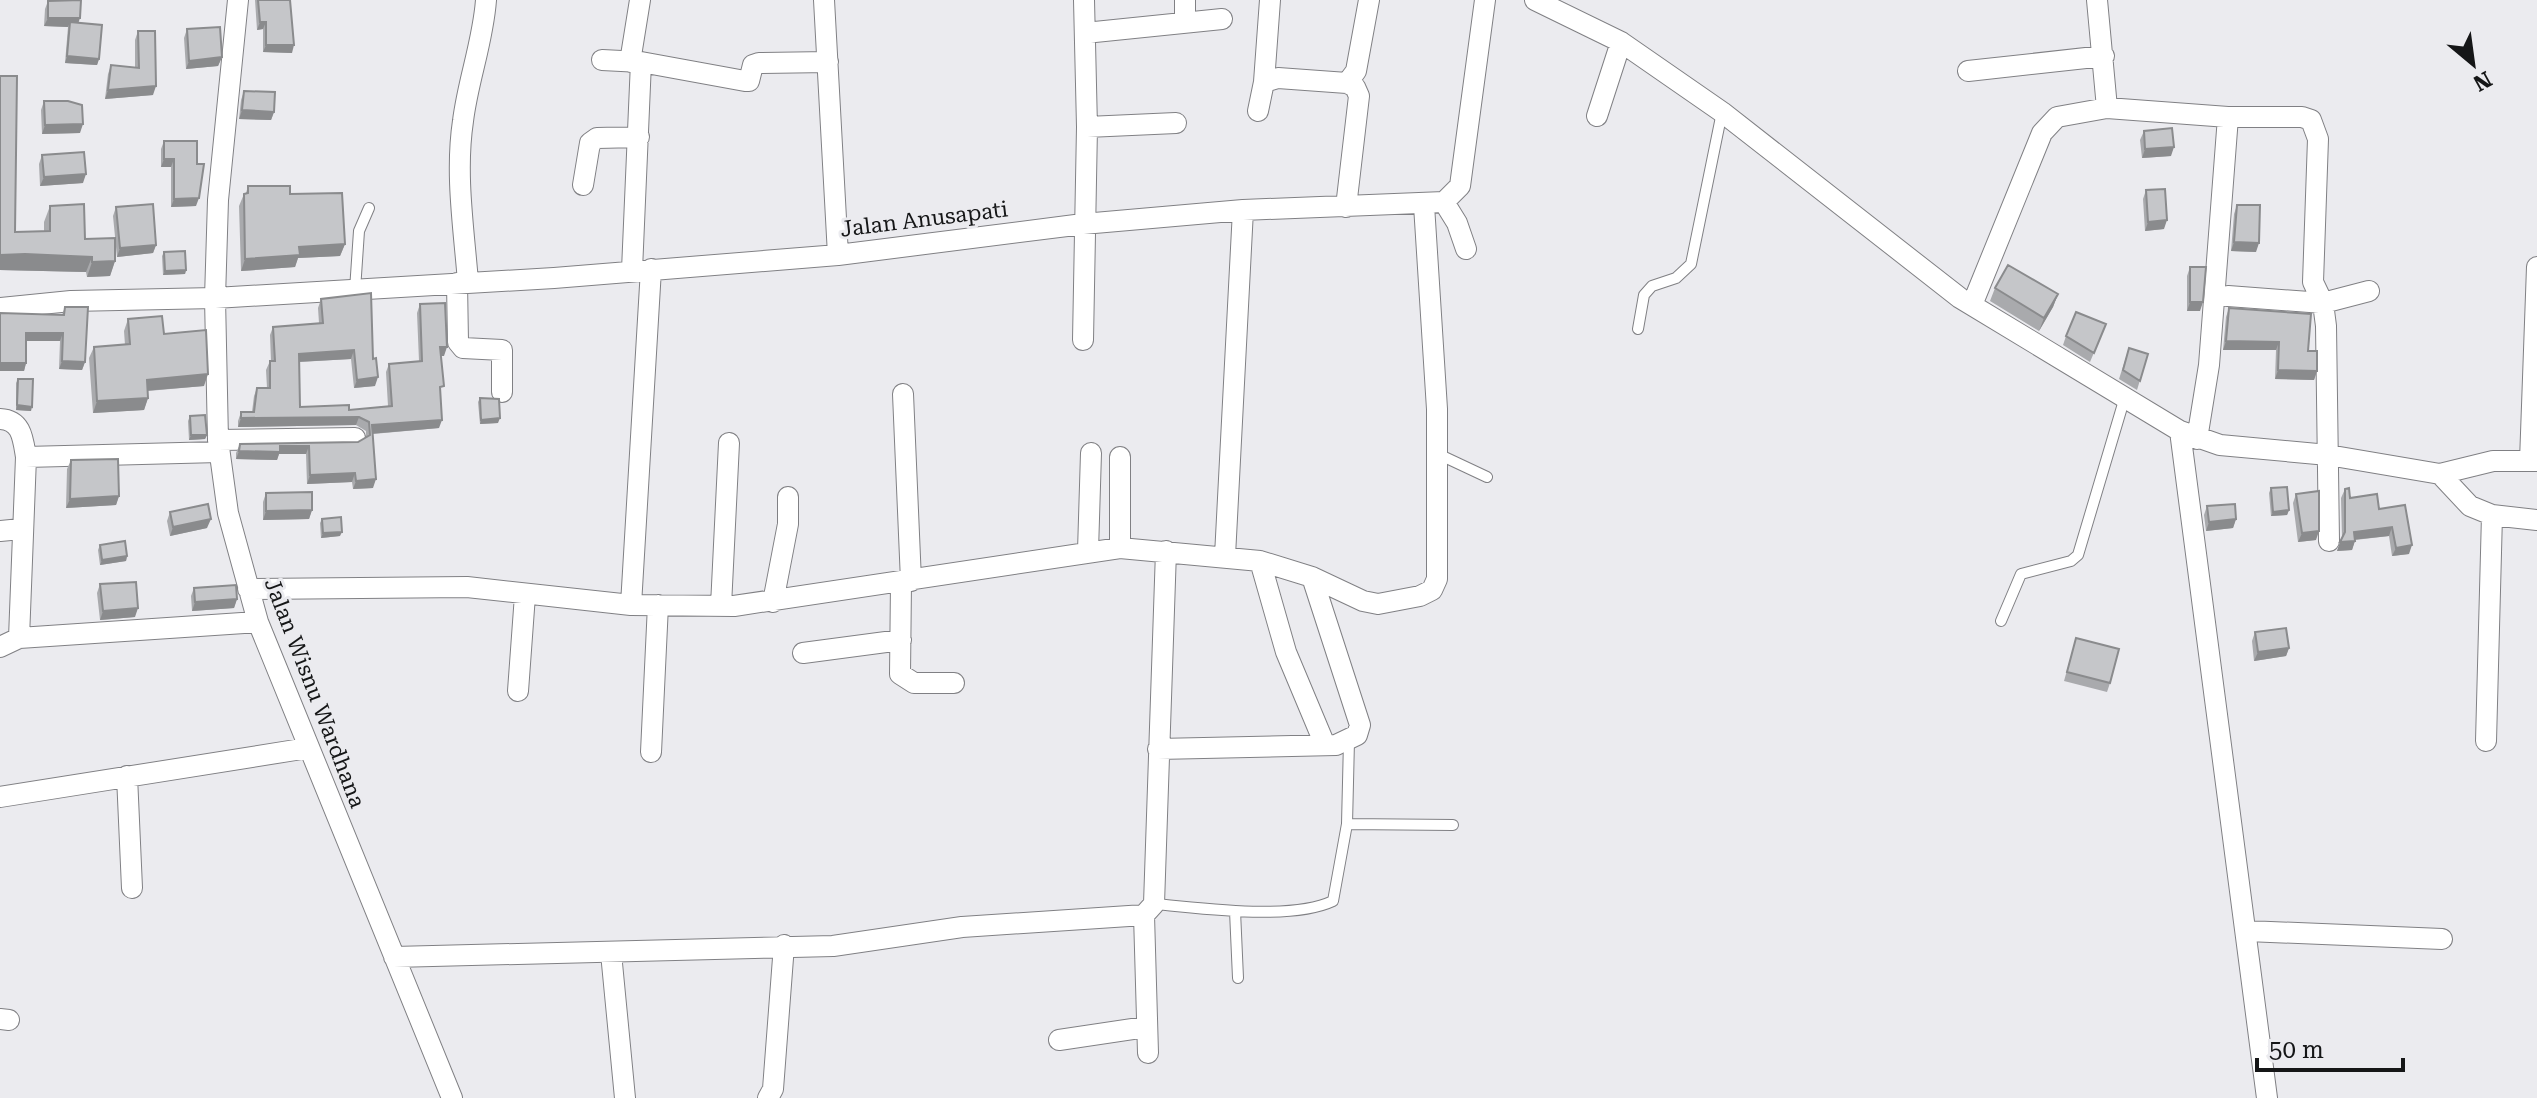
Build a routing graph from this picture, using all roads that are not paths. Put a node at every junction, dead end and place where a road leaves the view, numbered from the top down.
1 (238, 0) edge
2 (486, 0) edge
3 (640, 0) edge
4 (824, 0) edge
5 (1084, 0) edge
6 (1185, 0) edge
7 (1270, 0) edge
8 (1369, 0) edge
9 (1535, 0) edge
10 (2097, 0) edge
11 (1483, 7) edge
12 (1222, 19) dead end
13 (1185, 22) junction
14 (1085, 33) junction
15 (1621, 42) junction
16 (2104, 56) junction
17 (602, 60) dead end
18 (636, 62) junction
19 (828, 62) junction
20 (1968, 71) dead end
21 (1264, 82) junction
22 (1347, 83) junction
23 (2107, 108) junction
24 (1258, 111) dead end
25 (1722, 112) junction
26 (1597, 116) dead end
27 (2228, 117) junction
28 (1176, 123) dead end
29 (1087, 127) junction
30 (639, 137) junction
31 (583, 185) dead end
32 (1434, 204) junction
33 (1346, 207) junction
34 (369, 208) dead end
35 (1243, 210) junction
36 (1083, 224) junction
37 (1466, 249) dead end
38 (838, 255) junction
39 (2537, 267) edge
40 (642, 270) junction
41 (462, 283) junction
42 (355, 290) junction
43 (2369, 291) dead end
44 (2228, 296) dead end
45 (215, 298) junction
46 (2323, 303) junction
47 (1972, 305) junction
48 (0, 308) edge
49 (1638, 329) dead end
50 (1083, 340) dead end
51 (502, 392) dead end
52 (903, 394) dead end
53 (2125, 397) junction
54 (0, 419) edge
55 (2188, 435) junction
56 (355, 438) dead end
57 (729, 443) dead end
58 (218, 446) junction
59 (1091, 453) dead end
60 (1438, 454) junction
61 (2328, 455) junction
62 (26, 457) junction
63 (1120, 457) dead end
64 (2533, 461) edge
65 (2440, 474) junction
66 (1487, 477) dead end
67 (788, 497) dead end
68 (2492, 515) junction
69 (2537, 520) edge
70 (21, 529) junction
71 (0, 531) edge
72 (2329, 541) dead end
73 (1120, 548) junction
74 (1088, 551) junction
75 (1166, 551) junction
76 (1225, 556) junction
77 (1260, 561) junction
78 (1312, 577) junction
79 (906, 582) junction
80 (248, 589) junction
81 (525, 595) junction
82 (773, 602) junction
83 (631, 605) junction
84 (658, 605) junction
85 (721, 606) junction
86 (2001, 621) dead end
87 (258, 622) junction
88 (7, 638) edge
89 (901, 640) junction
90 (803, 653) dead end
91 (954, 683) dead end
92 (518, 691) dead end
93 (1349, 741) junction
94 (2486, 741) dead end
95 (1325, 745) junction
96 (308, 748) junction
97 (1158, 749) junction
98 (651, 752) dead end
99 (127, 776) junction
100 (0, 797) edge
101 (1347, 824) junction
102 (1453, 825) dead end
103 (132, 888) dead end
104 (1149, 909) junction
105 (1235, 911) junction
106 (2247, 931) junction
107 (2442, 939) dead end
108 (784, 945) junction
109 (611, 953) junction
110 (394, 957) junction
111 (1238, 978) dead end
112 (1146, 1027) junction
113 (1059, 1040) dead end
114 (1148, 1053) dead end
115 (452, 1098) edge
116 (625, 1098) edge
117 (768, 1098) edge
118 (2267, 1098) edge

1 - 45 street, Jalan Wisnu Wardhana
2 - 41 street
3 - 18 street
4 - 19 street
5 - 14 street
6 - 13 street
7 - 21 street
8 - 22 street
9 - 15 street
10 - 16 street
11 - 32 street
12 - 13 street
13 - 14 street
14 - 29 street
15 - 25 street
15 - 26 street
16 - 20 street
16 - 23 street
17 - 18 street
18 - 19 street
18 - 30 street
19 - 38 street
21 - 22 street
21 - 24 street
22 - 33 street
23 - 27 street
23 - 47 street
25 - 47 street
25 - 49 lane
27 - 46 street
27 - 55 street
28 - 29 street
29 - 36 street
30 - 31 street
30 - 40 street
32 - 33 street, Jalan Anusapati
32 - 37 street
32 - 60 street
33 - 35 street, Jalan Anusapati
34 - 42 lane
35 - 36 street, Jalan Anusapati
35 - 76 street
36 - 38 street, Jalan Anusapati
36 - 50 street
38 - 40 street, Jalan Anusapati
39 - 64 street
40 - 41 street, Jalan Anusapati
40 - 83 street
41 - 42 street, Jalan Anusapati
41 - 51 street
42 - 45 street, Jalan Anusapati
43 - 46 street
44 - 46 street
45 - 48 street, Jalan Anusapati
45 - 58 street, Jalan Wisnu Wardhana
46 - 61 street
47 - 53 street
52 - 79 street
53 - 55 street
53 - 86 lane
54 - 62 street
55 - 61 street
55 - 106 street
56 - 58 street
57 - 85 street
58 - 62 street
58 - 80 street, Jalan Wisnu Wardhana
59 - 74 street
60 - 66 lane
60 - 78 street
61 - 65 street
61 - 72 street
62 - 70 street
63 - 73 street
64 - 65 street
65 - 68 street
67 - 82 street
68 - 69 street
68 - 94 street
70 - 71 street
70 - 88 street
73 - 74 street
73 - 75 street
74 - 79 street
75 - 76 street
75 - 97 street
76 - 77 street
77 - 78 street
77 - 95 street
78 - 93 street
79 - 82 street
79 - 89 street
80 - 81 street
80 - 87 street, Jalan Wisnu Wardhana
81 - 83 street
81 - 92 street
82 - 85 street
83 - 84 street
84 - 85 street
84 - 98 street
87 - 88 street
87 - 96 street, Jalan Wisnu Wardhana
89 - 90 street
89 - 91 street
93 - 95 street
93 - 101 lane
95 - 97 street
96 - 99 street
96 - 110 street, Jalan Wisnu Wardhana
97 - 104 street
99 - 100 street
99 - 103 street
101 - 102 lane
101 - 105 lane
104 - 105 lane
104 - 108 street
104 - 112 street
105 - 111 lane
106 - 107 street
106 - 118 street
108 - 109 street
108 - 117 street
109 - 110 street
109 - 116 street
110 - 115 street, Jalan Wisnu Wardhana
112 - 113 street
112 - 114 street

